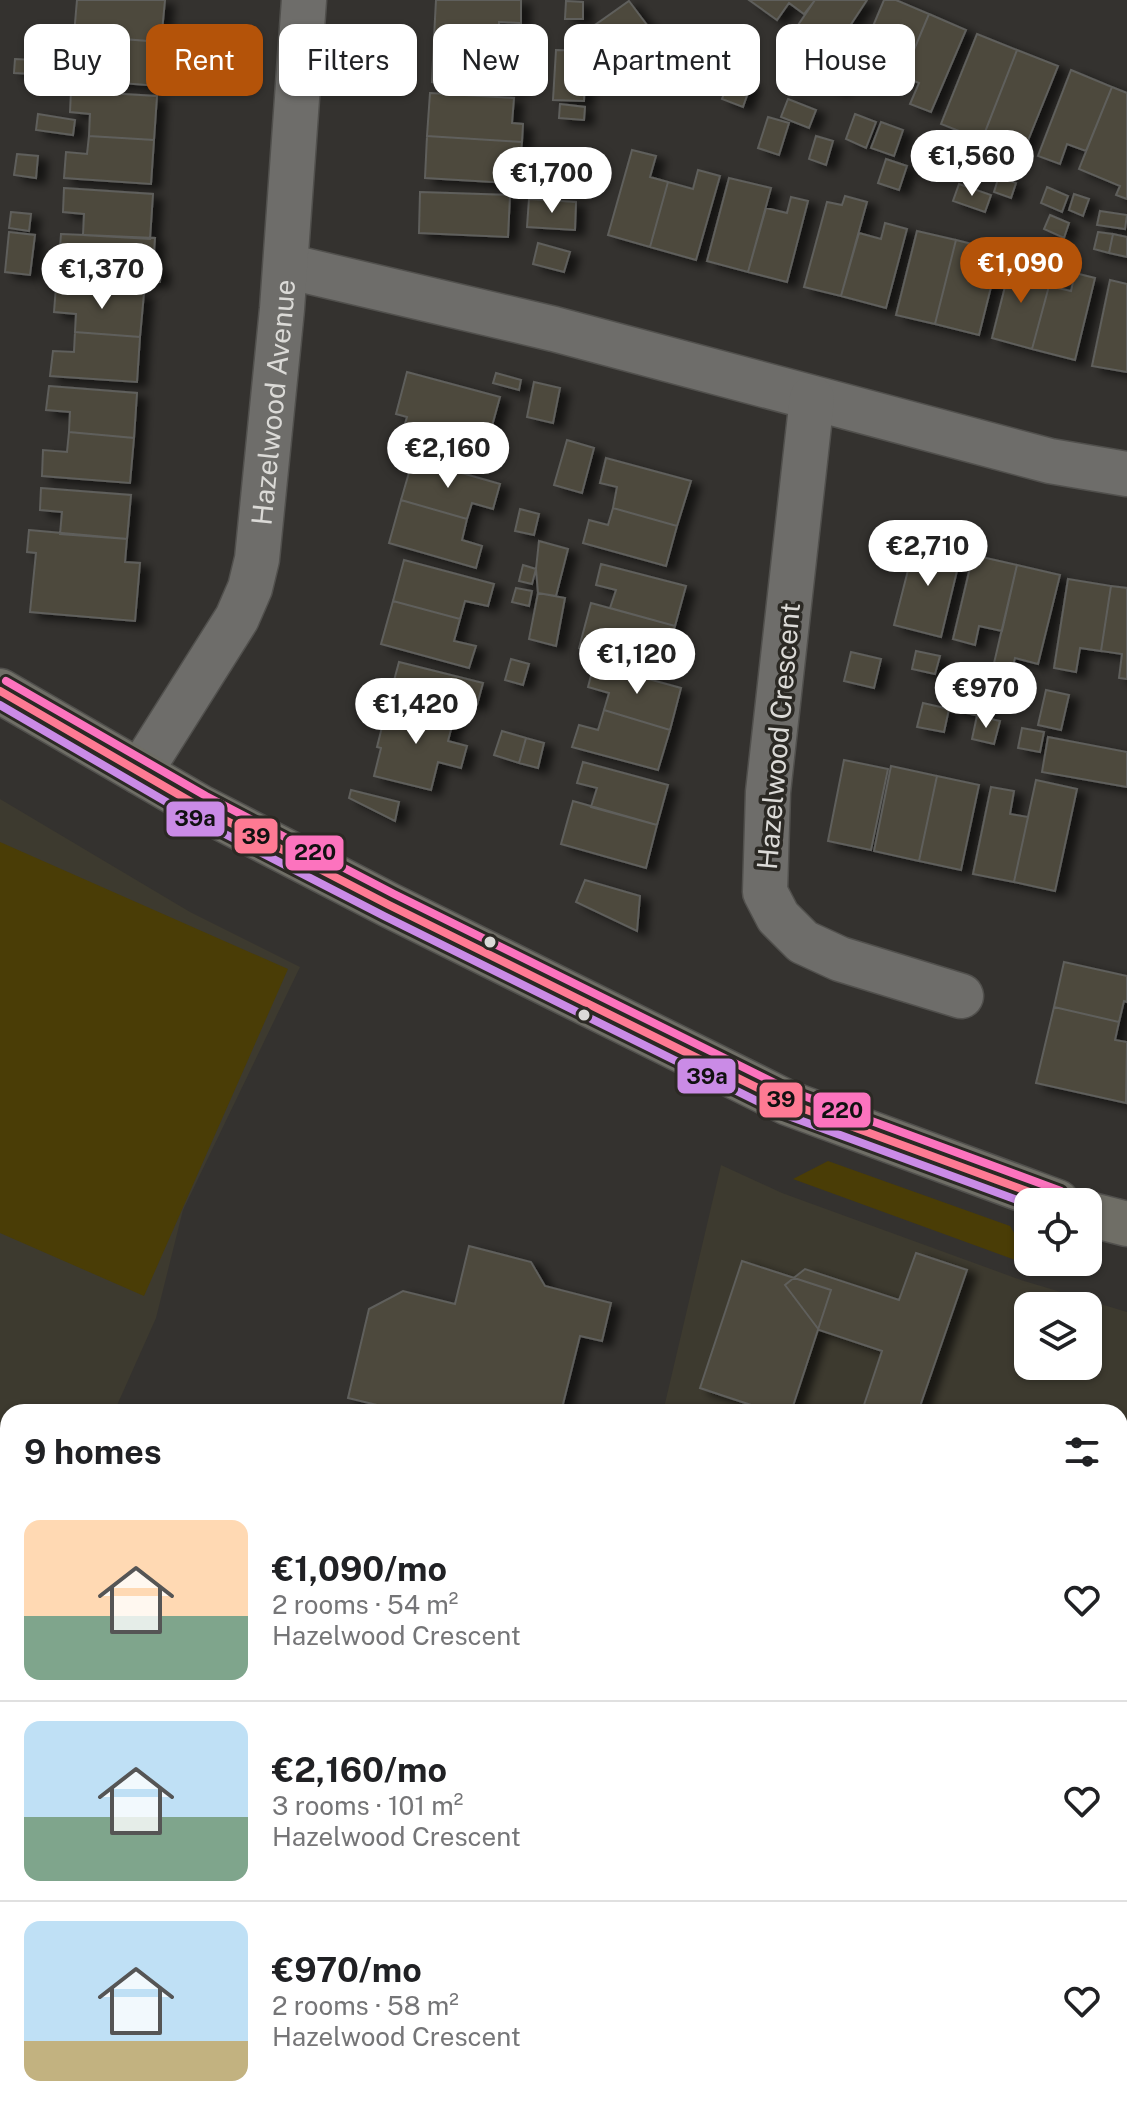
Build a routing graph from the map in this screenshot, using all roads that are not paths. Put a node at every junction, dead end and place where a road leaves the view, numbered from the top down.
1 (304, 0) edge
2 (286, 266) junction
3 (812, 398) junction
4 (1127, 474) edge
5 (0, 691) edge
6 (140, 772) junction
7 (961, 996) dead end
8 (1019, 1188) edge
9 (1102, 1218) edge
10 (1127, 1224) edge

1 - 2 street, Hazelwood Avenue
2 - 3 street
2 - 6 street, Hazelwood Avenue
3 - 4 street
3 - 7 street, Hazelwood Crescent
5 - 6 street
6 - 8 street
9 - 10 street

